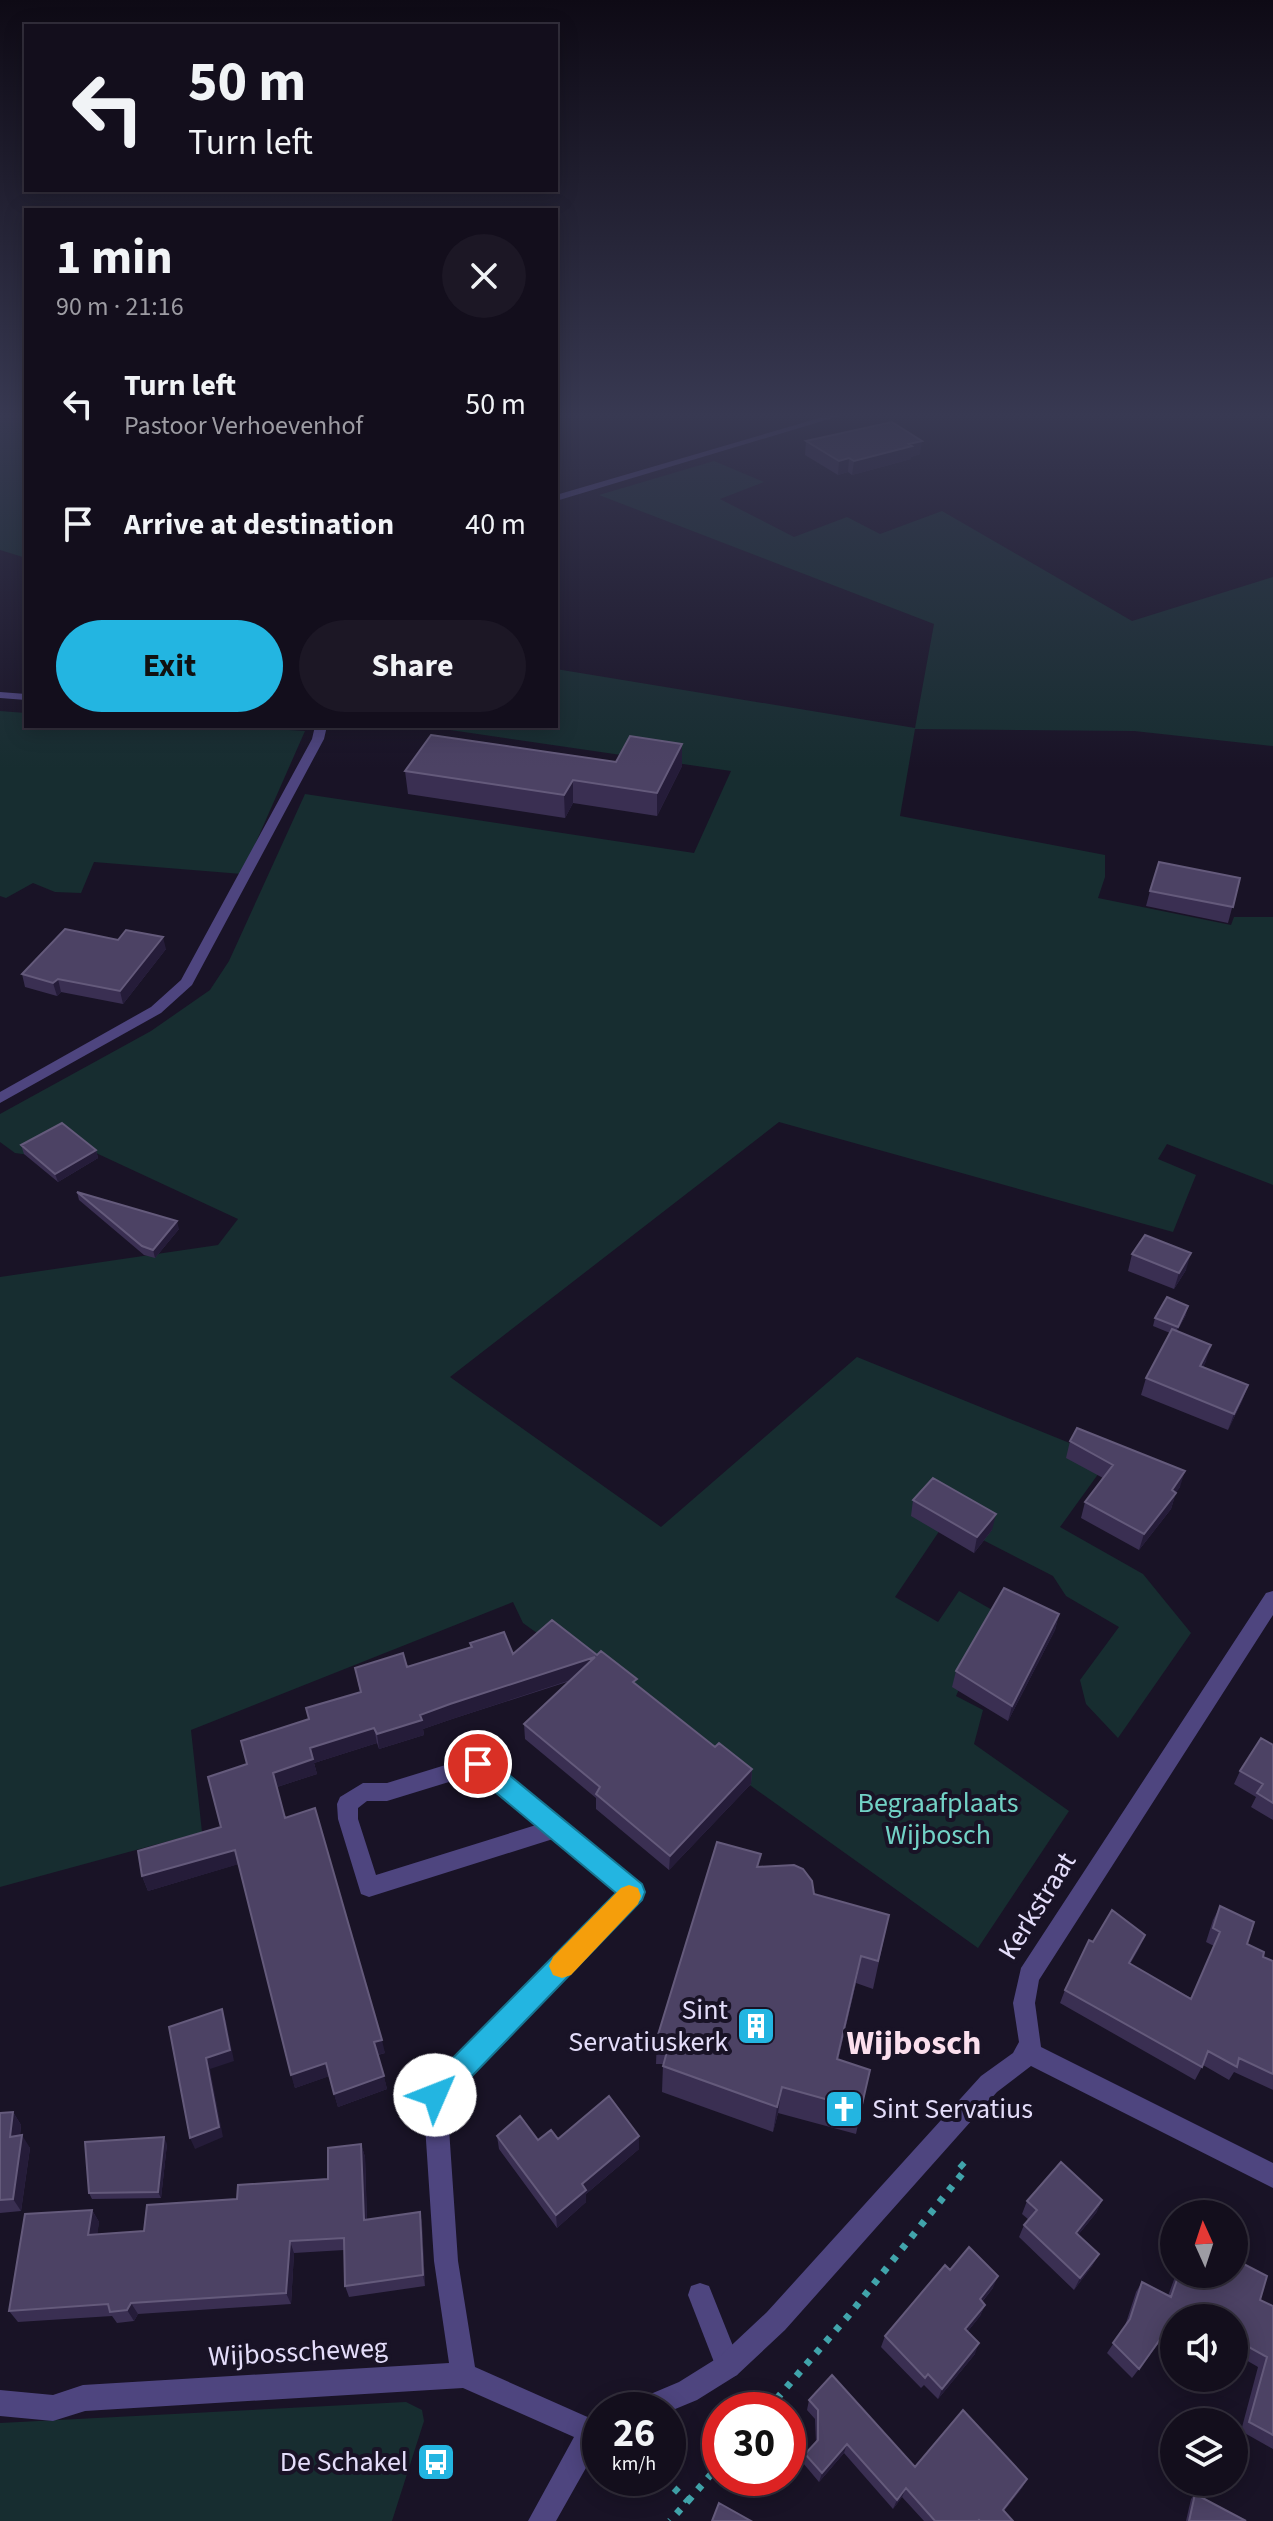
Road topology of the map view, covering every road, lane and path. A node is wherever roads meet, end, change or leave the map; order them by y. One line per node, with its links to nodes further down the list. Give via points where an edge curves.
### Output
1 (0, 695): 2 (street)
2 (24, 697)
3 (321, 728): 4 (street, via 187,982 156,1010)
4 (0, 1098)
5 (1273, 1599): 7 (street, Kerkstraat, via 1029,1976 1024,1994 1032,2034)
6 (554, 1829): 6 (street, via 478,1764 387,1792 363,1792 350,1799 346,1811 369,1887); 12 (street, via 633,1892 435,2095 446,2261)
7 (1028, 2053): 8 (street, via 989,2084); 9 (street)
8 (935, 2141): 11 (street, via 776,2321); 14 (path, via 966,2169)
9 (1273, 2176)
10 (700, 2295): 11 (street)
11 (728, 2366): 13 (street)
12 (464, 2375): 15 (street, Wijbosscheweg, via 83,2398 67,2408); 16 (street, Wijbosscheweg)
13 (686, 2392)
14 (783, 2392)
15 (0, 2403)
16 (582, 2424)
17 (582, 2453): 21 (street)
18 (702, 2485): 20 (path)
19 (683, 2496): 20 (path)
20 (688, 2501): 22 (path)
21 (541, 2521)
22 (670, 2521)

